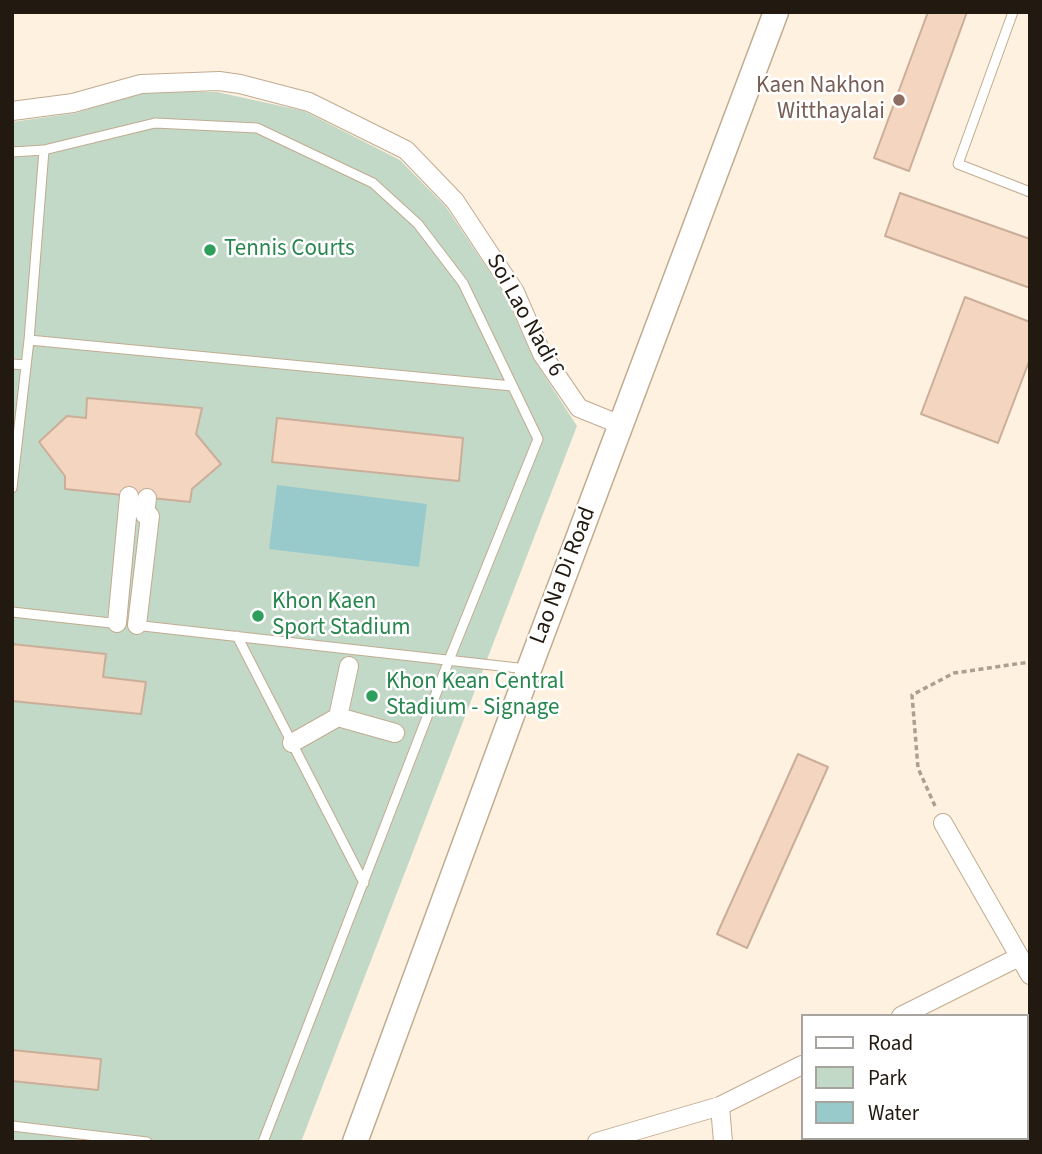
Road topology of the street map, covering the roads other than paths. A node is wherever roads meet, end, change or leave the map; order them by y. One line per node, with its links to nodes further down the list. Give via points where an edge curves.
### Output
1 (775, 12): 11 (main road, Lao Na Di Road)
2 (1013, 12): 6 (lane, via 958,164)
3 (12, 111): 11 (street, Soi Lao Nadi 6, via 73,103 141,84 219,81 309,102 406,150 463,212 515,292 542,354 579,408)
4 (44, 150): 5 (lane); 7 (lane); 10 (lane, via 155,123 257,128 373,183 418,224 463,283)
5 (12, 152)
6 (1030, 192)
7 (29, 340): 9 (lane); 10 (lane)
8 (12, 364): 9 (lane)
9 (26, 365): 12 (lane)
10 (512, 386): 17 (lane, via 538,439)
11 (621, 425): 19 (main road, Lao Na Di Road)
12 (12, 488)
13 (12, 612): 14 (lane)
14 (117, 623): 15 (lane); 15 (street, via 138,497 145,515 150,516)
15 (137, 625): 16 (lane)
16 (237, 636): 17 (lane); 22 (lane)
17 (449, 660): 19 (lane); 24 (lane)
18 (349, 666): 20 (street)
19 (529, 669): 34 (main road, Lao Na Di Road)
20 (338, 717): 21 (street); 22 (street)
21 (395, 733)
22 (292, 743): 24 (lane)
23 (943, 824): 25 (street)
24 (364, 883): 33 (lane)
25 (1019, 957): 26 (street); 27 (street)
26 (1030, 975)
27 (905, 1014)
28 (800, 1066): 29 (street)
29 (720, 1106): 35 (street); 36 (street)
30 (12, 1126): 31 (lane)
31 (61, 1137): 32 (lane)
32 (147, 1142)
33 (263, 1142)
34 (355, 1142)
35 (597, 1142)
36 (723, 1142)

